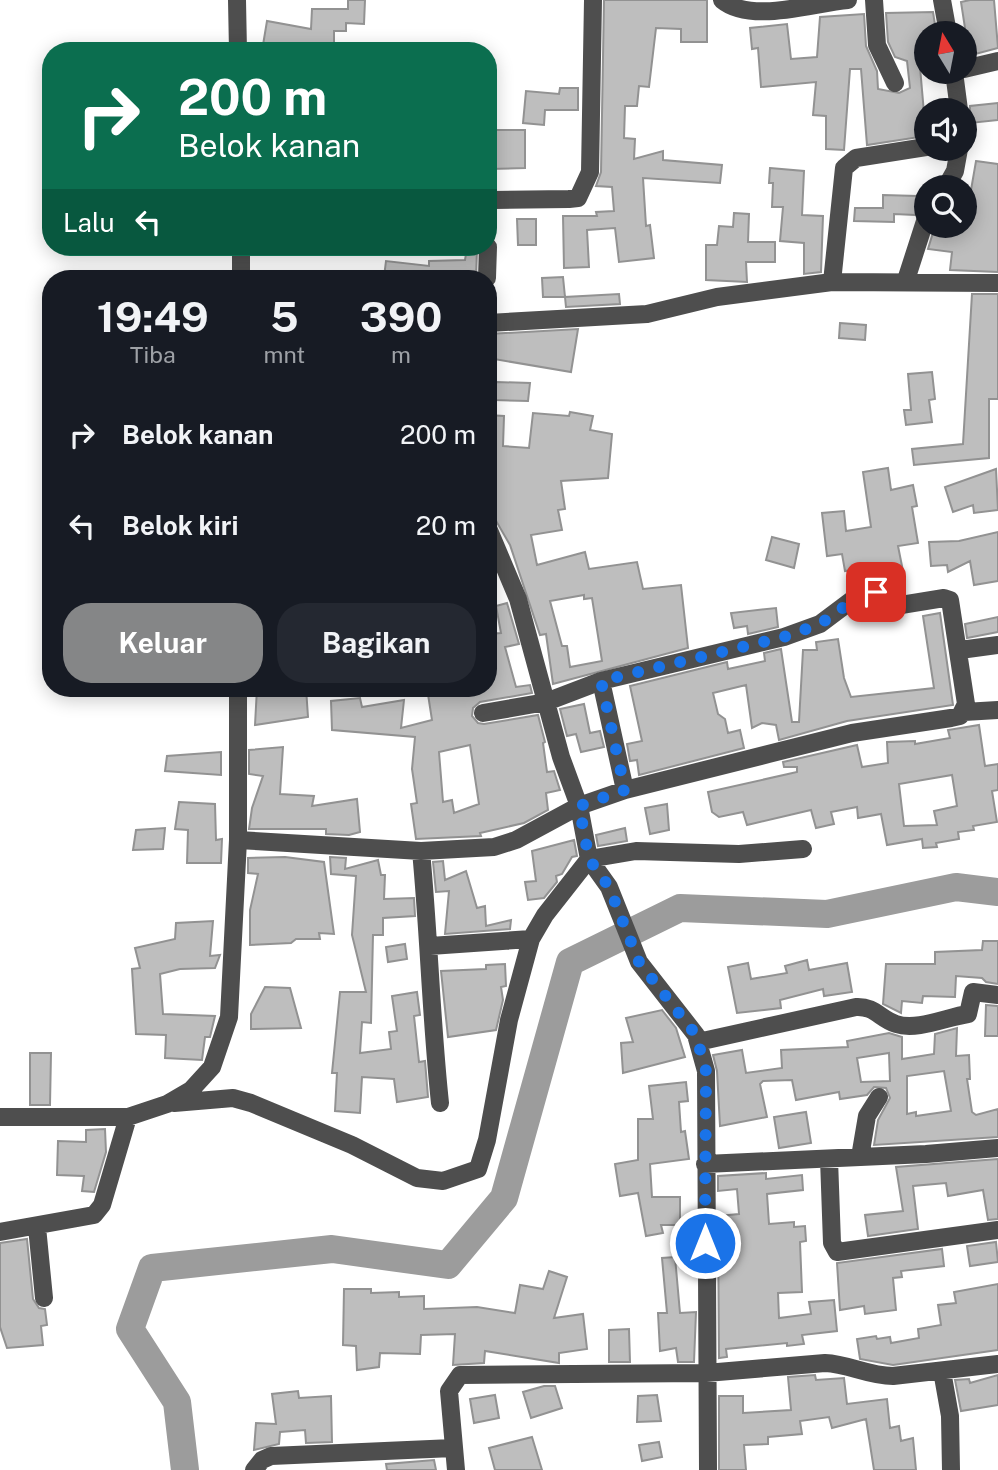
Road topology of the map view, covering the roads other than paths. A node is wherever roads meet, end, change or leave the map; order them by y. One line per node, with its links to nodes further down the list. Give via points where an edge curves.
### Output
1 (237, 0): 8 (street)
2 (593, 0): 13 (street, via 590,172 584,189 578,198)
3 (722, 0): 4 (street, via 731,8 752,12)
4 (848, 0)
5 (874, 0): 11 (street, via 877,45)
6 (942, 0): 7 (street)
7 (946, 21)
8 (238, 42)
9 (998, 61): 10 (street)
10 (977, 66)
11 (895, 83)
12 (914, 149): 16 (street, via 868,155 844,168)
13 (497, 201)
14 (920, 238): 15 (street)
15 (906, 280): 16 (street); 17 (street)
16 (832, 282): 18 (street, via 718,297 647,314)
17 (998, 283)
18 (497, 322)
19 (497, 550): 24 (street, via 518,600)
20 (998, 645): 21 (street)
21 (960, 650): 22 (street, via 950,600 901,604 872,592 852,600 820,624 784,637); 26 (street)
22 (601, 681): 24 (street); 28 (street)
23 (238, 697): 30 (street)
24 (547, 702): 27 (street); 29 (street)
25 (998, 710): 26 (street)
26 (964, 712): 28 (street, via 951,718 852,733)
27 (483, 713)
28 (625, 790): 29 (street)
29 (579, 806): 32 (street, via 494,847); 33 (street)
30 (238, 840): 32 (street); 40 (street, via 229,1017 223,1043 205,1075)
31 (803, 849): 33 (street, via 739,854 636,851)
32 (421, 851): 35 (street)
33 (589, 859): 34 (street); 37 (street, via 609,887 639,962)
34 (531, 939): 35 (street); 40 (street, via 478,1169 443,1181 417,1178 251,1103 233,1098)
35 (430, 946): 39 (street, via 431,1023)
36 (998, 995): 37 (street, via 973,992 968,1014 916,1025 894,1024 875,1009 856,1007)
37 (698, 1042): 46 (street, via 706,1071)
38 (879, 1097): 44 (street, via 867,1116)
39 (440, 1103)
40 (167, 1104): 42 (street)
41 (0, 1117): 42 (street)
42 (128, 1117): 47 (street, via 99,1210 85,1219)
43 (998, 1147): 44 (street)
44 (860, 1157): 45 (street)
45 (828, 1159): 46 (street); 48 (street, via 832,1243 837,1252)
46 (705, 1164): 53 (street)
47 (37, 1227): 49 (street); 50 (street)
48 (998, 1230)
49 (0, 1232)
50 (44, 1298)
51 (998, 1364): 52 (street)
52 (942, 1371): 53 (street, via 877,1376 825,1363); 58 (street, via 950,1416)
53 (706, 1373): 54 (street, via 460,1375 449,1391); 57 (street)
54 (453, 1448): 55 (street, via 271,1456); 56 (street)
55 (254, 1470)
56 (456, 1470)
57 (708, 1470)
58 (951, 1470)

